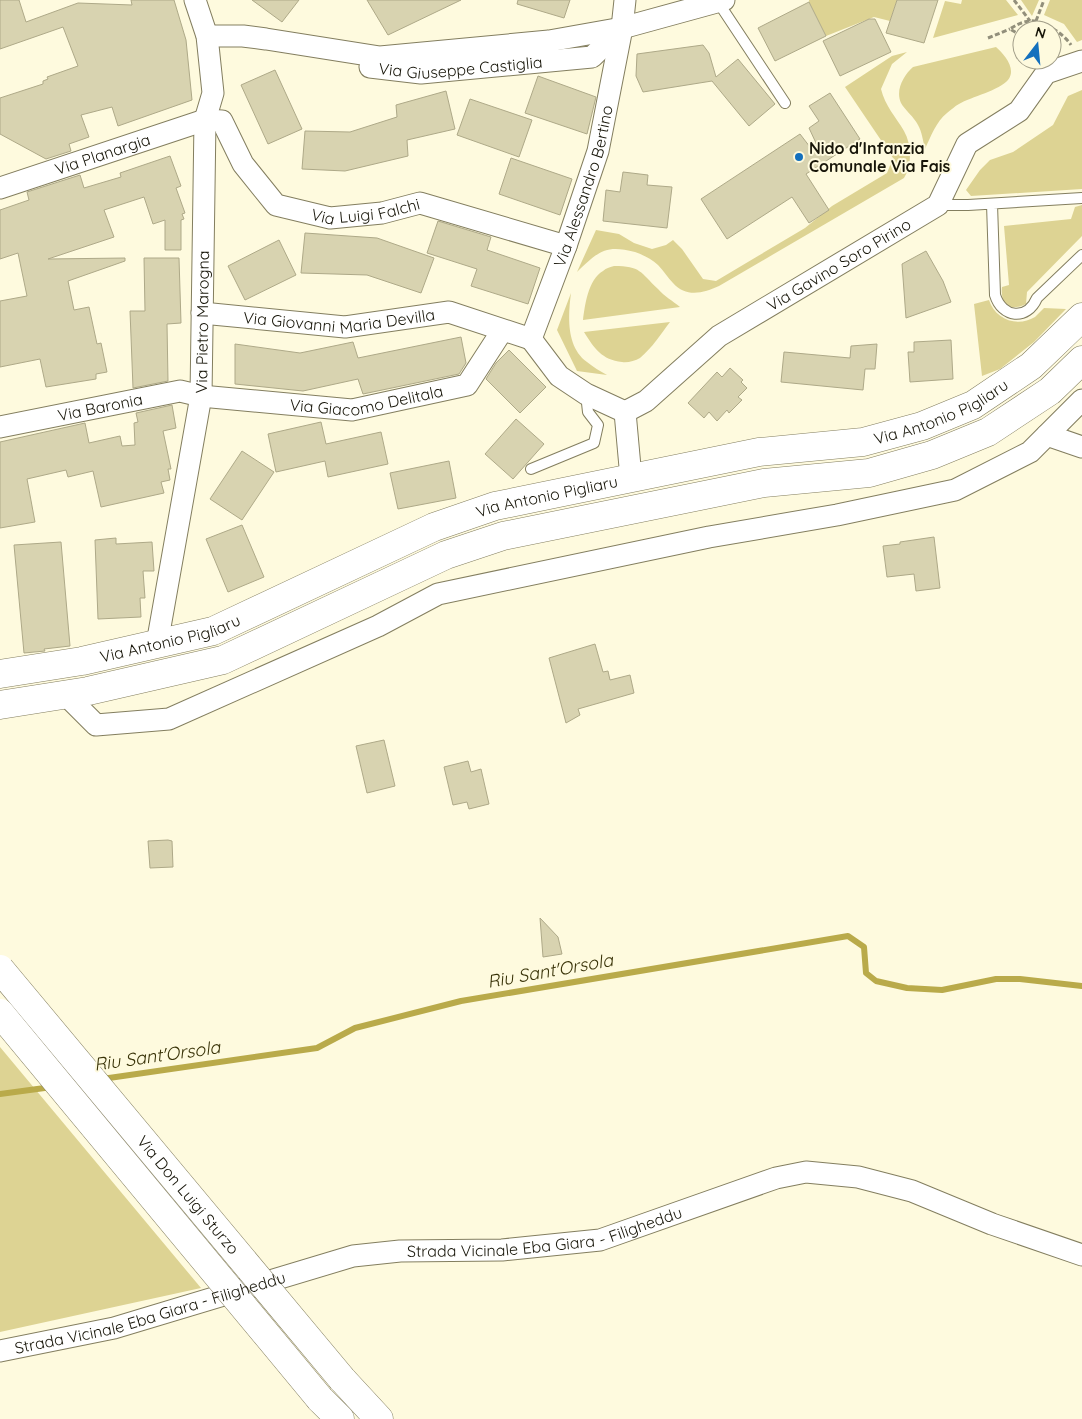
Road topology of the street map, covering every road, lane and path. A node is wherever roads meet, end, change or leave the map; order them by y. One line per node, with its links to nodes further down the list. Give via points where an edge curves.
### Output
1 (195, 0): 11 (street, Via Pietro Marogna)
2 (625, 0): 8 (street, Via Alessandro Bertino)
3 (1014, 0): 6 (path)
4 (1044, 0): 7 (path)
5 (721, 1): 8 (street, Via Giuseppe Castiglia); 14 (lane)
6 (1029, 20)
7 (1036, 20)
8 (622, 28): 11 (street, Via Giuseppe Castiglia, via 549,41 380,57 243,36); 20 (street, Via Alessandro Bertino, via 598,151)
9 (1010, 29): 12 (path)
10 (1062, 34): 13 (path, via 1073,48)
11 (206, 36): 15 (street, Via Pietro Marogna, via 213,93)
12 (988, 38)
13 (1074, 55): 18 (street, via 1046,73 1019,111 967,144)
14 (785, 103)
15 (205, 120): 16 (street, Via Planargia); 20 (street, Via Luigi Falchi, via 222,121 243,164 276,205 330,218 382,213 420,203); 22 (street, Via Pietro Marogna)
16 (0, 188)
17 (1082, 198): 19 (lane)
18 (938, 204): 19 (lane); 30 (street, Via Gavino Soro Pirino, via 719,336 646,401)
19 (992, 204): 21 (lane, via 995,295 998,305 1006,311 1017,314 1034,307 1037,298)
20 (566, 246): 25 (street, Via Alessandro Bertino)
21 (1082, 255)
22 (202, 313): 24 (street, Via Giovanni Maria Devilla, via 345,327 449,312); 28 (street, Via Pietro Marogna)
23 (1082, 317): 35 (main road, Via Antonio Pigliaru, via 1031,366 973,405 922,426 863,442 759,452)
24 (502, 331): 25 (street, Via Giovanni Maria Devilla); 28 (street, Via Giacomo Delitala, via 467,385 371,406 352,410)
25 (531, 339): 27 (street, via 560,376)
26 (1082, 360): 38 (main road, Via Antonio Pigliaru, via 1050,390 988,432 932,455 869,473 764,482 503,536 446,555 223,660)
27 (586, 394): 30 (street); 34 (lane, via 588,412 598,425 594,443)
28 (201, 396): 31 (street, Via Baronia, via 180,391); 36 (street, Via Pietro Marogna)
29 (1082, 400): 32 (street)
30 (624, 412): 35 (street)
31 (0, 427)
32 (1047, 435): 33 (street); 38 (street, via 1030,452 954,490 438,594 378,626 169,719 96,725)
33 (1082, 447)
34 (531, 469)
35 (631, 478): 36 (main road, Via Antonio Pigliaru, via 495,506 434,526 213,631)
36 (157, 644): 37 (main road, Via Antonio Pigliaru, via 82,661)
37 (0, 674)
38 (66, 695): 39 (main road, Via Antonio Pigliaru)
39 (0, 705)
40 (0, 969): 45 (main road, Via Don Luigi Sturzo, bridge, via 342,1379)
41 (0, 1013): 44 (main road, Via Don Luigi Sturzo, bridge)
42 (1082, 1255): 43 (street, Strada Vicinale Eba Giara - Filigheddu, via 992,1224 912,1191 858,1177 806,1172 776,1178 600,1240 502,1250 400,1251 353,1256 114,1328)
43 (0, 1352)
44 (340, 1419)
45 (379, 1419)

